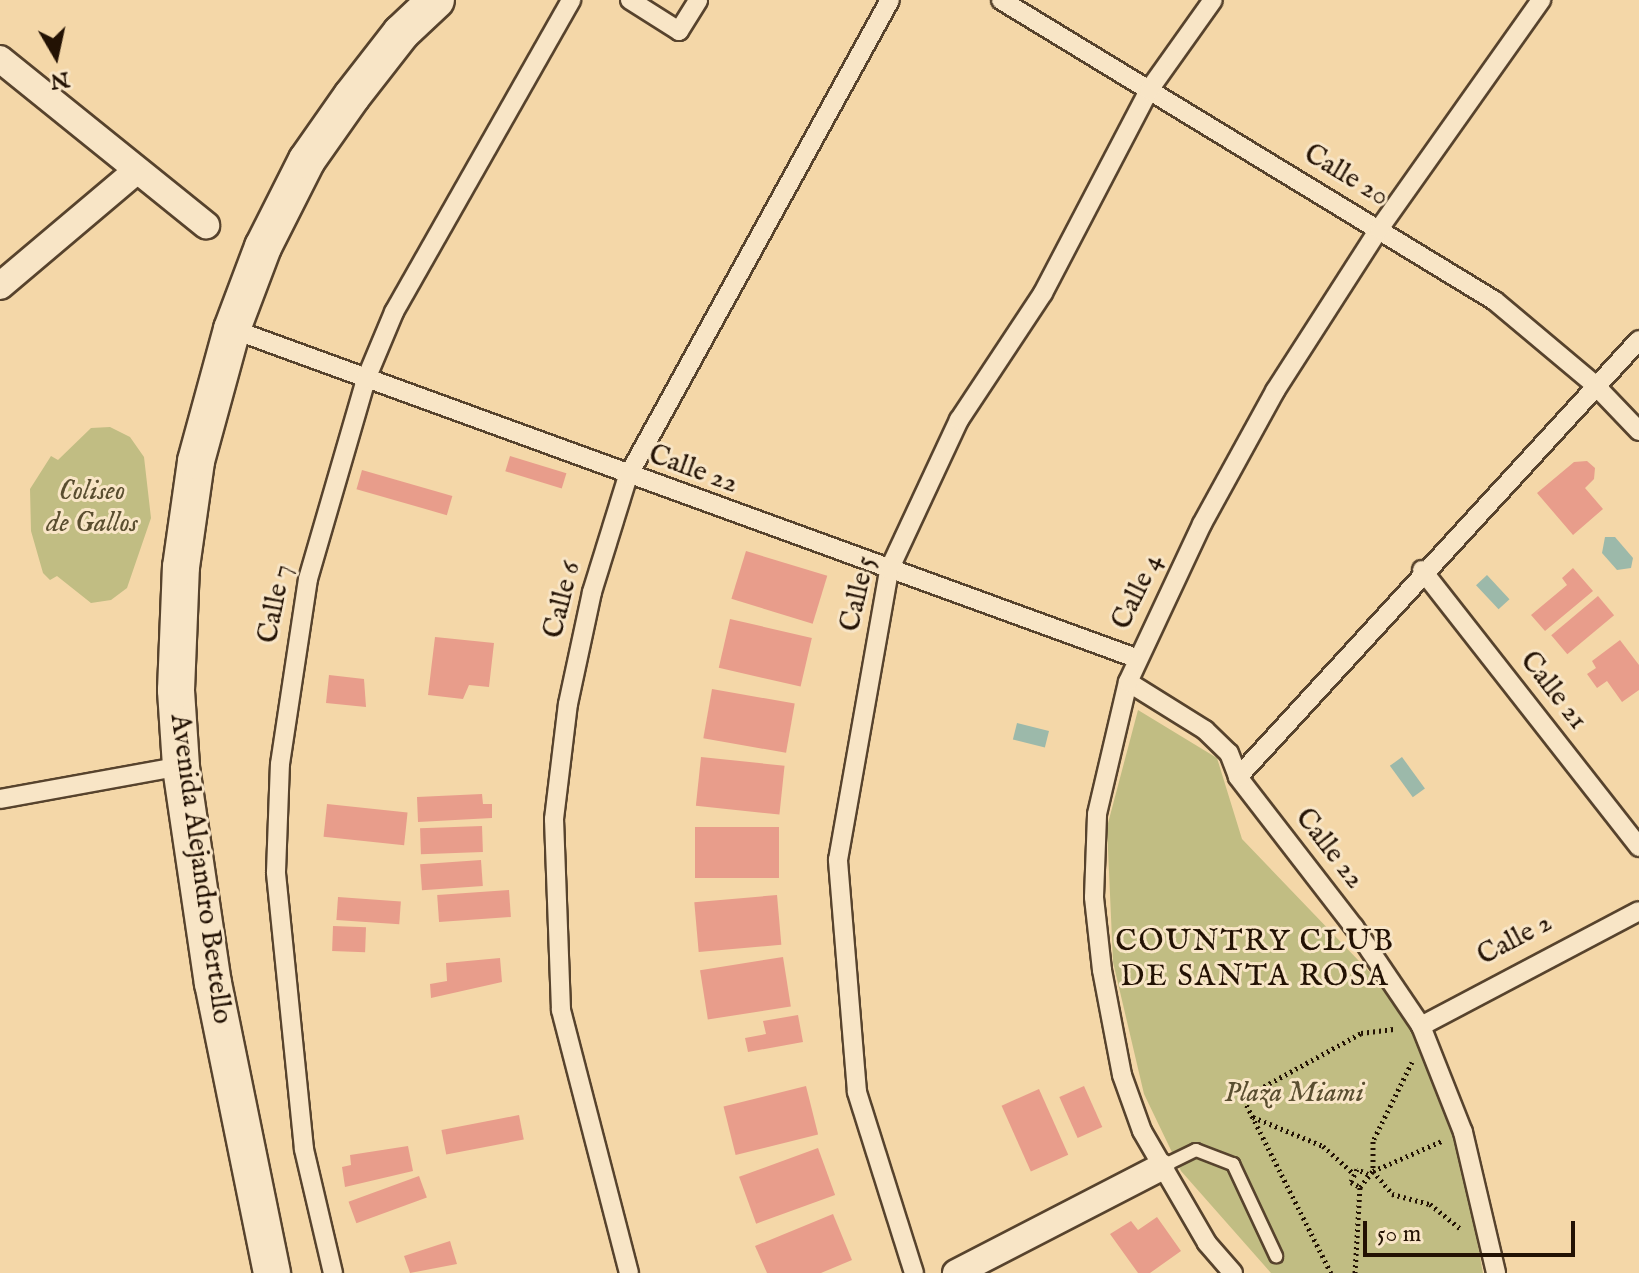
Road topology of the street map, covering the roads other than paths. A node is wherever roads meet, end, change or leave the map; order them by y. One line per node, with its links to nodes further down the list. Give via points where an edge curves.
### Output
1 (436, 0): 15 (main road, Avenida Alejandro Bertello, via 401,33 307,160 263,247)
2 (571, 0): 17 (street, Calle 7, via 430,241)
3 (630, 0): 4 (street, via 679,31)
4 (698, 0)
5 (890, 0): 20 (street, Calle 6)
6 (1001, 0): 10 (street, Calle 20)
7 (1213, 0): 10 (street, Calle 5)
8 (1541, 0): 13 (street, Calle 4)
9 (0, 59): 11 (street)
10 (1149, 90): 13 (street, Calle 20); 21 (street, Calle 5, via 1043,293 959,420)
11 (136, 171): 12 (street); 14 (street)
12 (206, 225)
13 (1379, 229): 18 (street, Calle 20, via 1495,301); 23 (street, Calle 4, via 1275,391)
14 (0, 286)
15 (232, 329): 17 (street, Calle 22); 25 (main road, Avenida Alejandro Bertello, via 196,461 181,567 176,690)
16 (1639, 340): 18 (street)
17 (366, 379): 20 (street, Calle 22); 35 (street, Calle 7, via 308,579 279,780 276,872 288,1024 304,1149)
18 (1594, 384): 19 (street, Calle 20); 22 (street)
19 (1639, 431)
20 (628, 476): 21 (street, Calle 22); 36 (street, Calle 6, via 592,592 568,704 554,819 561,1010)
21 (889, 570): 23 (street, Calle 22); 37 (street, Calle 5, via 838,860 857,1092)
22 (1422, 570): 26 (street); 28 (street, Calle 21)
23 (1136, 658): 24 (street, Calle 4)
24 (1128, 682): 26 (street, Calle 22, via 1205,730 1235,762); 31 (street, Calle 4, via 1097,814 1094,897 1122,1075)
25 (181, 766): 27 (street); 34 (main road, Avenida Alejandro Bertello, via 213,984)
26 (1238, 777): 30 (street, Calle 22, via 1354,927)
27 (0, 799)
28 (1639, 847)
29 (1639, 911): 30 (street, Calle 2)
30 (1421, 1026): 33 (street, Calle 22, via 1463,1132)
31 (1161, 1167): 32 (lane, via 1196,1150 1233,1164); 38 (street); 39 (street, Calle 4, via 1207,1243)
32 (1276, 1256)
33 (1495, 1270)
34 (272, 1273)
35 (333, 1273)
36 (629, 1273)
37 (914, 1273)
38 (956, 1273)
39 (1233, 1273)

